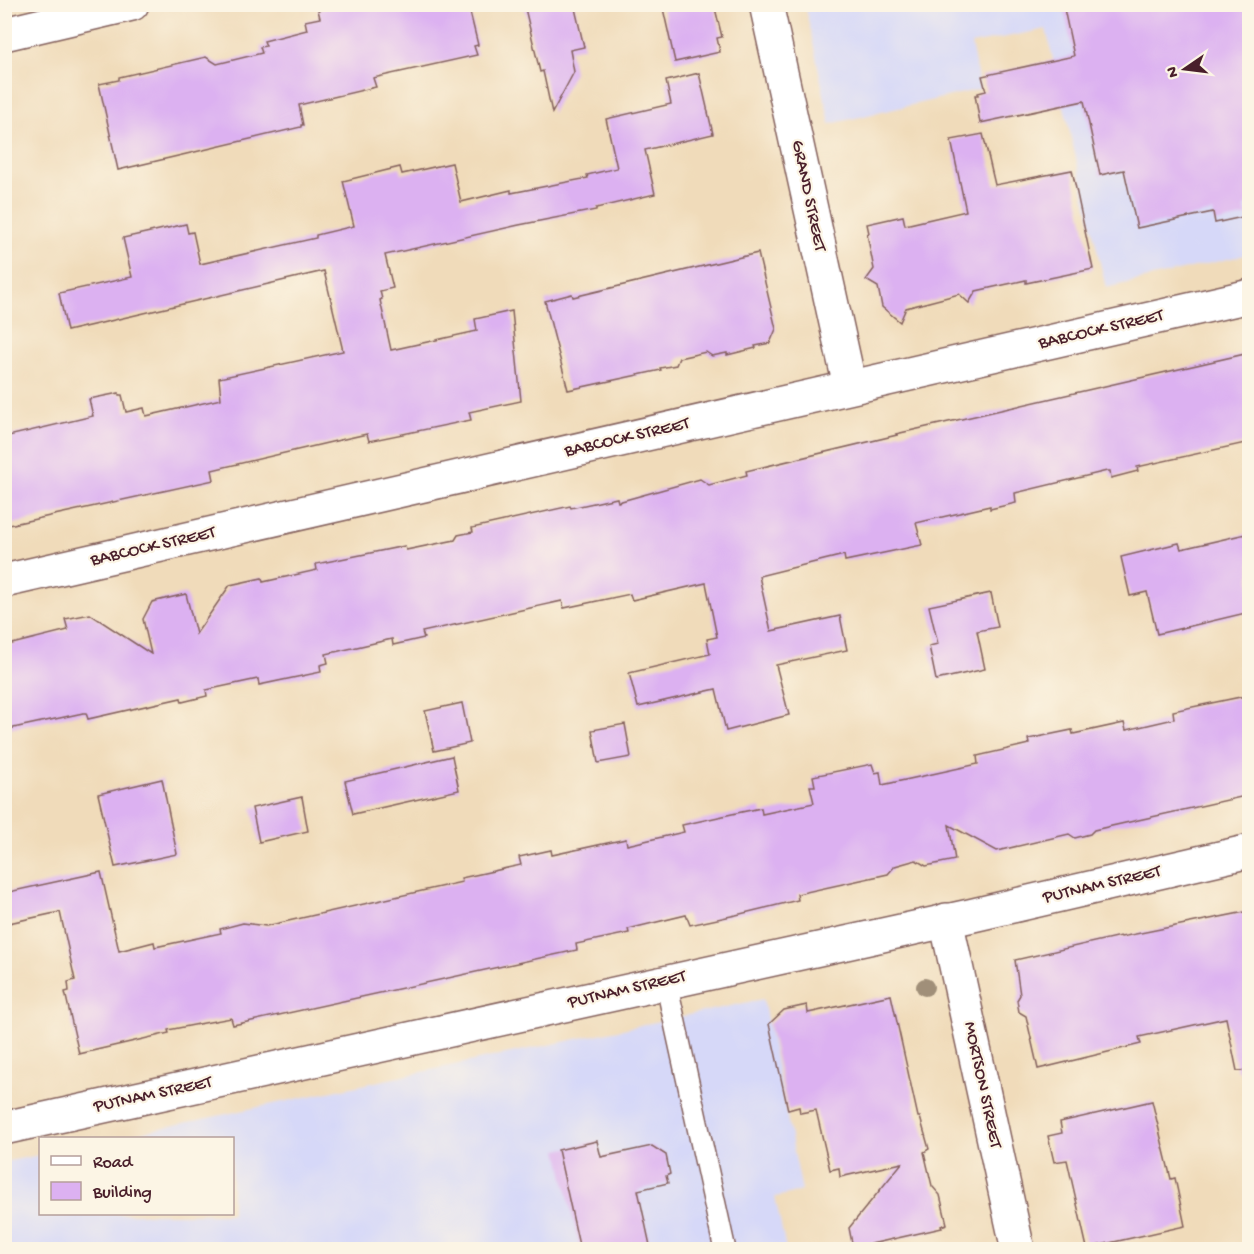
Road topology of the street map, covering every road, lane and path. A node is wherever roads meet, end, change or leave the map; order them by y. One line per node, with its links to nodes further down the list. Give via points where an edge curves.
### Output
1 (132, 4): 3 (street)
2 (766, 4): 5 (street, GRAND STREET)
3 (4, 34)
4 (1250, 296): 5 (street, BABCOCK STREET)
5 (850, 387): 6 (street, BABCOCK STREET)
6 (4, 581)
7 (1250, 851): 8 (street, PUTNAM STREET)
8 (946, 920): 9 (street, PUTNAM STREET); 12 (street, MORTSON STREET)
9 (666, 982): 10 (street, PUTNAM STREET); 11 (lane)
10 (4, 1128)
11 (725, 1250)
12 (1018, 1250)

